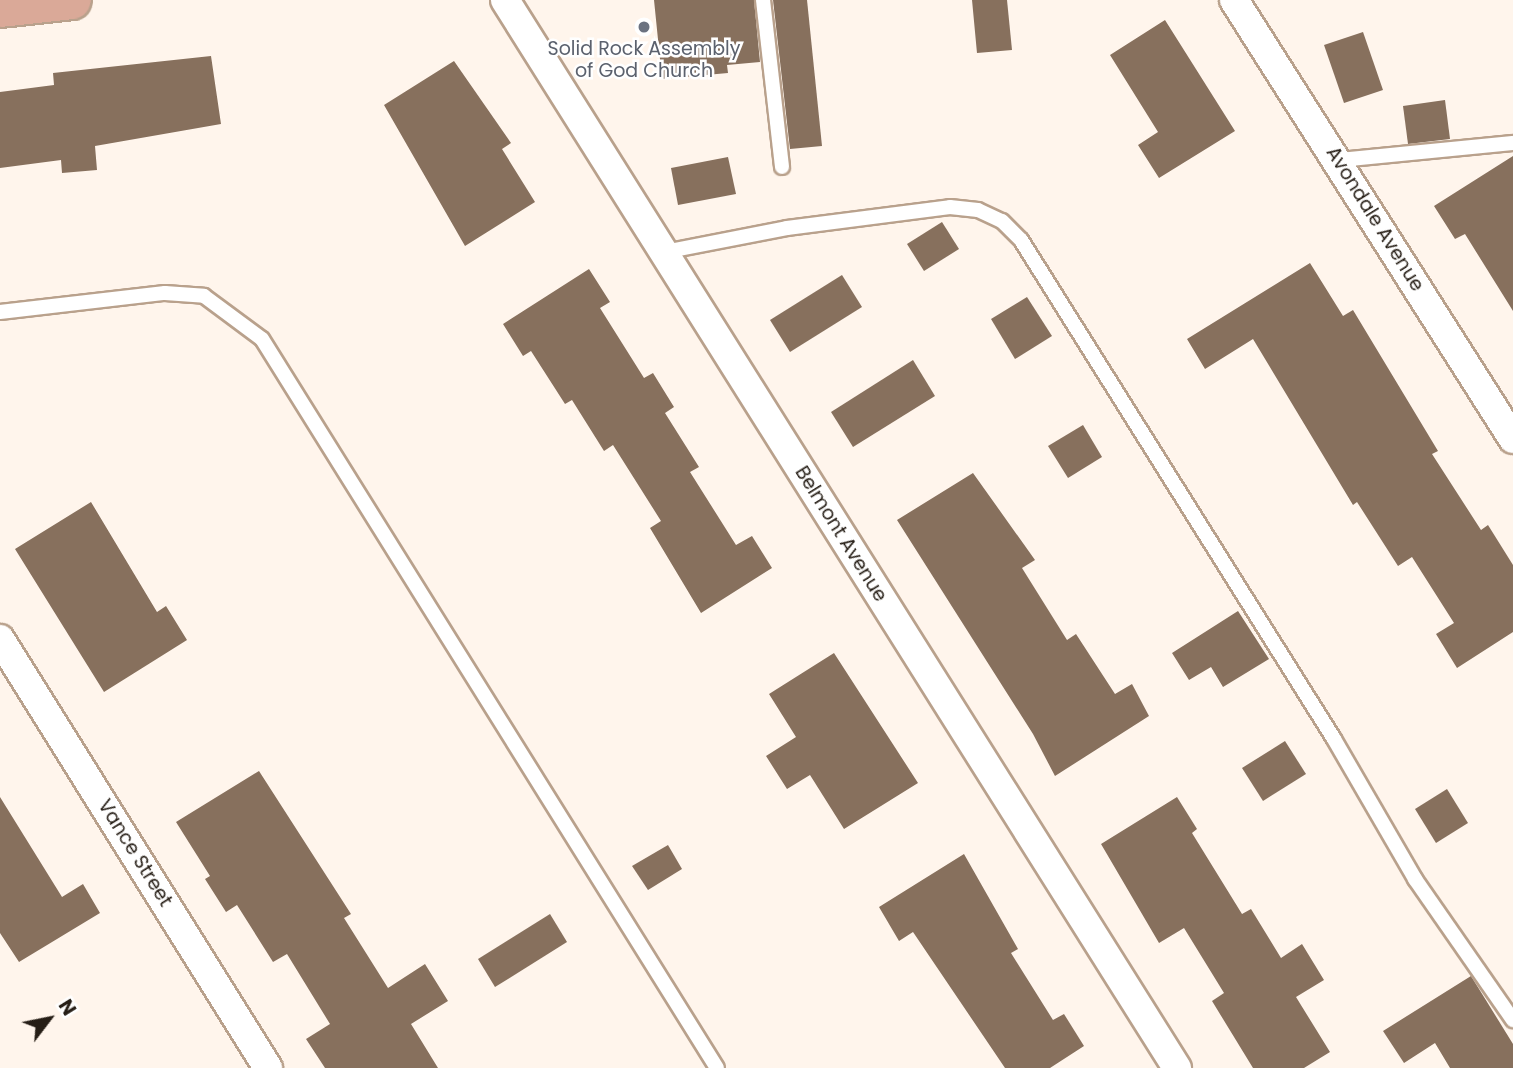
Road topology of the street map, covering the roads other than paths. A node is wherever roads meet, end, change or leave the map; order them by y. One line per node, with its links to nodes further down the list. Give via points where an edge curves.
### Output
1 (72, 0): 5 (main road)
2 (505, 0): 9 (street, Belmont Avenue)
3 (763, 0): 8 (lane)
4 (1234, 0): 7 (street, Avondale Avenue)
5 (0, 8)
6 (1513, 143): 7 (lane)
7 (1339, 160): 11 (street, Avondale Avenue)
8 (782, 167)
9 (664, 252): 13 (lane, via 787,228 950,207 978,210 1002,221 1021,240 1415,879); 16 (street, Belmont Avenue)
10 (0, 312): 15 (lane, via 165,293 204,296 262,339)
11 (1513, 439)
12 (0, 639): 14 (street, Vance Street)
13 (1513, 1020)
14 (268, 1068)
15 (717, 1068)
16 (1177, 1068)

